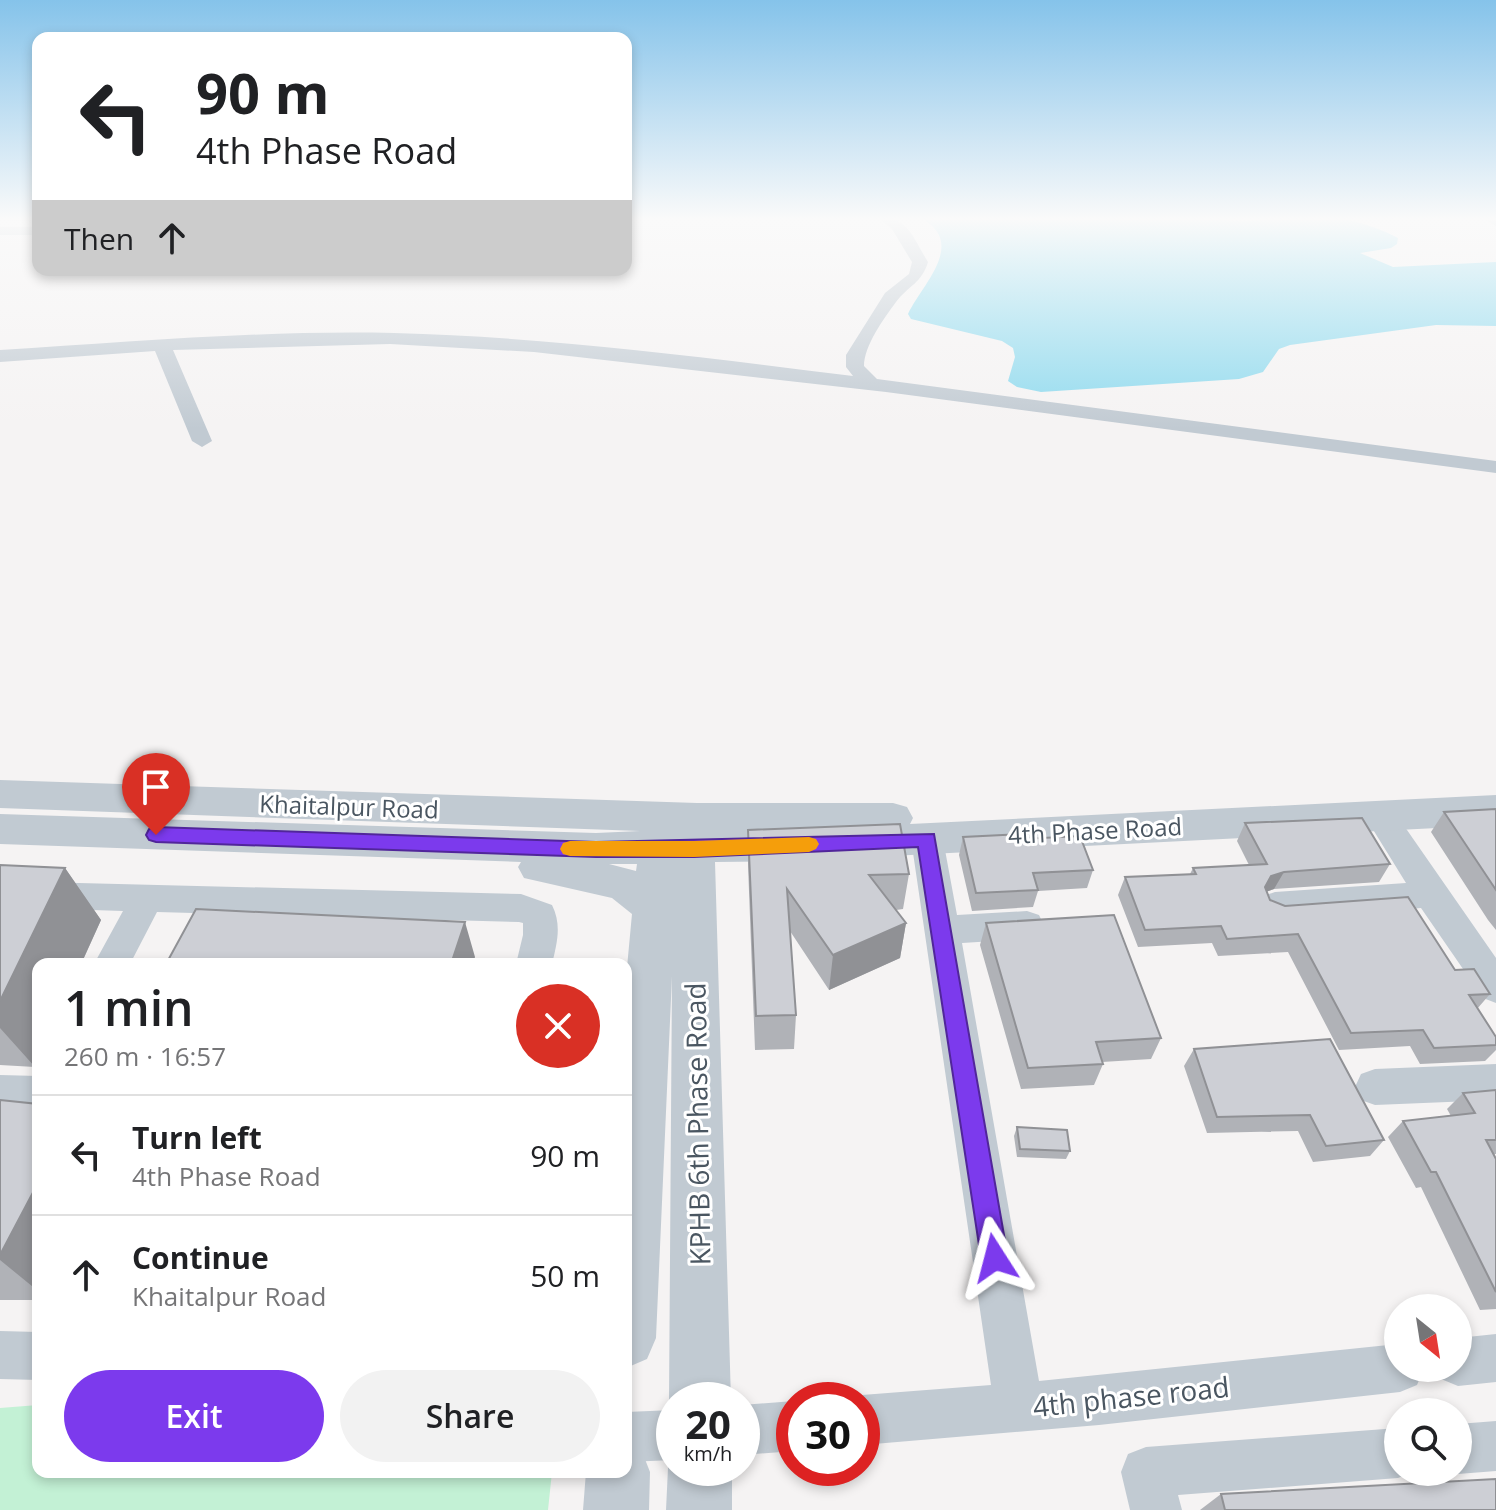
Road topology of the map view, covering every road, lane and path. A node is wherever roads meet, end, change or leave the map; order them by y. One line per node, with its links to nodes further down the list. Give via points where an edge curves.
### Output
1 (902, 287): 4 (street, via 855,355 855,367)
2 (162, 347): 3 (street); 4 (street, via 446,340); 5 (street)
3 (0, 356)
4 (871, 384): 6 (street)
5 (202, 441)
6 (1496, 467)
7 (1496, 788): 12 (street, 4th Phase Road)
8 (0, 794): 12 (street, Khaitalpur Road)
9 (1496, 810): 10 (street, 4th Phase Road)
10 (1380, 815): 13 (street, 4th Phase Road); 16 (street)
11 (0, 829): 14 (street, Khaitalpur Road)
12 (678, 833): 13 (street, 4th Phase Road); 14 (street, Khaitalpur Road); 19 (street, KPHB 6th Phase Road); 35 (street, KPHB 6th Phase Road)
13 (927, 839): 21 (street)
14 (460, 845): 19 (street, via 501,861 624,884)
15 (0, 894): 17 (street)
16 (1431, 895): 18 (street); 24 (street)
17 (146, 900): 22 (street); 23 (street, via 521,908 540,915)
18 (1275, 906)
19 (655, 907): 29 (street, KPHB 6th Phase Road)
20 (1059, 923): 21 (street)
21 (941, 930): 36 (street)
22 (115, 958)
23 (535, 958)
24 (1493, 976)
25 (1496, 1082): 26 (street)
26 (1375, 1087)
27 (0, 1093): 28 (street)
28 (32, 1094)
29 (632, 1122)
30 (0, 1355): 31 (street)
31 (32, 1356)
32 (1496, 1358): 33 (street)
33 (1472, 1361)
34 (1384, 1370): 36 (street, 4th phase road)
35 (699, 1382)
36 (1019, 1407): 37 (street, 4th phase road)
37 (880, 1419)
38 (656, 1436): 39 (street)
39 (632, 1437)
40 (1496, 1446): 41 (street)
41 (1472, 1448)
42 (1384, 1454): 47 (street, via 1146,1472)
43 (618, 1478): 45 (street)
44 (700, 1486): 46 (street)
45 (616, 1510)
46 (699, 1510)
47 (1156, 1510)

